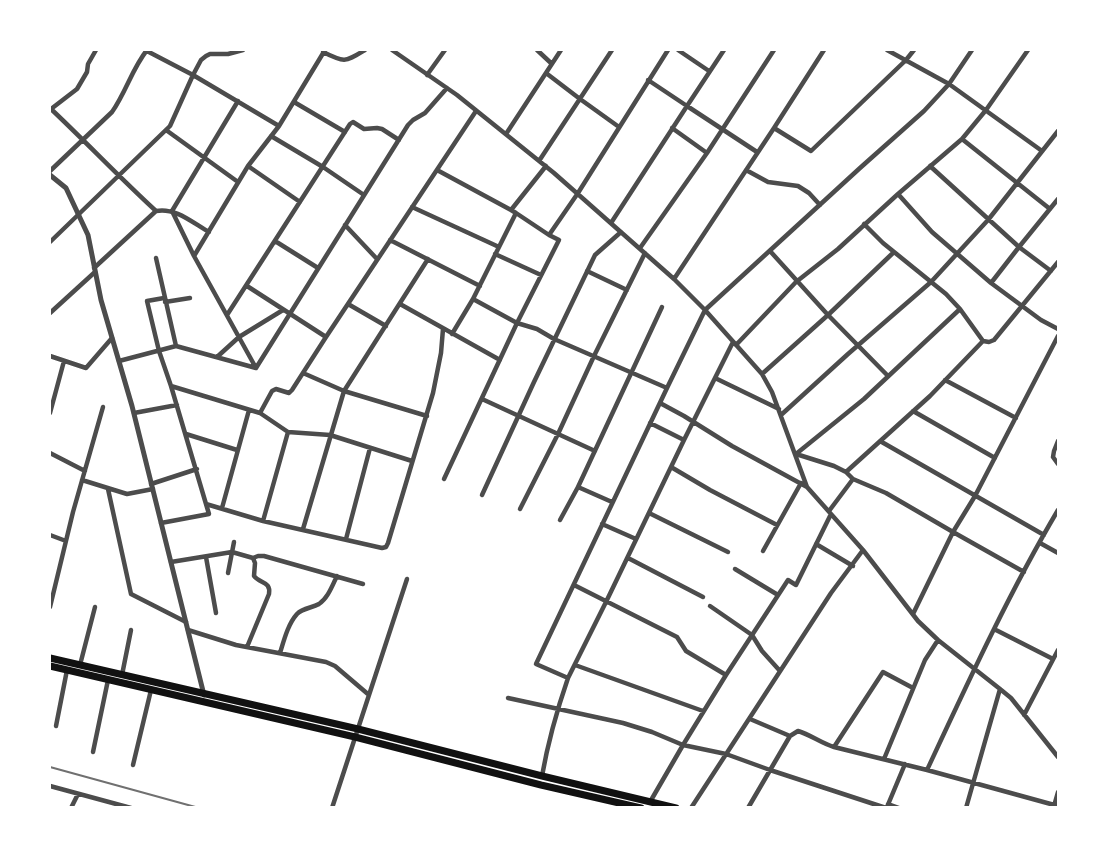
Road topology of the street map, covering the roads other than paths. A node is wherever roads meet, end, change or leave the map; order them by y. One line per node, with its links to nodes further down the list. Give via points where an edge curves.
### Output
1 (96, 50): 34 (street, via 77,89)
2 (146, 50): 25 (street); 47 (street, via 112,112)
3 (243, 50): 20 (street, via 228,54)
4 (365, 50): 19 (street, via 341,61)
5 (392, 50): 26 (street)
6 (445, 50): 26 (street)
7 (537, 50): 22 (street)
8 (561, 50): 22 (street)
9 (612, 50): 30 (street)
10 (668, 50): 27 (street)
11 (678, 50): 23 (street)
12 (724, 50): 23 (street)
13 (774, 50): 41 (street)
14 (824, 50): 40 (street)
15 (887, 50): 21 (street)
16 (914, 50): 21 (street)
17 (972, 50): 28 (street)
18 (1028, 50): 35 (street)
19 (324, 51): 32 (street)
20 (210, 52): 25 (street)
21 (906, 60): 28 (street); 40 (street, via 811,151)
22 (552, 64): 24 (street)
23 (710, 71): 33 (street)
24 (546, 72): 30 (street); 45 (street)
25 (193, 75): 31 (street); 42 (street)
26 (427, 75): 29 (street)
27 (648, 80): 33 (street); 38 (street)
28 (949, 84): 35 (street); 70 (street)
29 (447, 88): 36 (street); 49 (street, via 411,122)
30 (580, 99): 38 (street); 54 (street)
31 (238, 101): 37 (street); 53 (street)
32 (294, 102): 37 (street); 44 (street)
33 (687, 106): 39 (street); 41 (street)
34 (50, 110): 47 (street)
35 (986, 110): 48 (street); 50 (street)
36 (476, 111): 45 (street); 59 (street)
37 (279, 126): 46 (street)
38 (618, 127): 65 (street)
39 (672, 128): 52 (street); 78 (street)
40 (774, 128): 51 (street)
41 (723, 129): 51 (street); 52 (street)
42 (166, 130): 53 (street); 62 (street)
43 (1059, 130): 50 (street)
44 (345, 132): 49 (street, via 353,123 364,129 382,129); 58 (street)
45 (506, 134): 54 (street)
46 (271, 136): 55 (street); 58 (street)
47 (82, 139): 61 (street); 62 (street)
48 (962, 139): 57 (street); 64 (street)
49 (399, 140): 67 (street)
50 (1042, 151): 64 (street)
51 (757, 152): 60 (street)
52 (707, 153): 88 (street)
53 (205, 157): 63 (street); 73 (street)
54 (539, 161): 56 (street)
55 (248, 166): 63 (street); 69 (street)
56 (546, 166): 65 (street); 74 (street)
57 (930, 166): 66 (street); 77 (street)
58 (323, 167): 67 (street); 69 (street)
59 (437, 170): 71 (street); 74 (street)
60 (746, 170): 70 (street, via 768,182 798,186); 105 (street)
61 (50, 173): 76 (street, via 66,188)
62 (118, 176): 75 (street); 76 (street)
63 (238, 182): 81 (street)
64 (1017, 183): 72 (street); 77 (street)
65 (578, 193): 78 (street); 83 (street)
66 (897, 194): 79 (street); 94 (street)
67 (364, 195): 80 (street)
68 (1059, 199): 72 (street)
69 (300, 202): 85 (street)
70 (820, 205): 90 (street)
71 (412, 207): 84 (street); 87 (street)
72 (1050, 209): 89 (street)
73 (172, 211): 75 (street); 81 (street); 95 (street)
74 (513, 211): 83 (street); 87 (street)
75 (156, 212): 101 (street)
76 (78, 215): 86 (street); 101 (street)
77 (988, 220): 89 (street); 94 (street)
78 (611, 223): 82 (street)
79 (864, 224): 91 (street); 106 (street)
80 (345, 225): 98 (street); 100 (street)
81 (209, 232): 95 (street)
82 (621, 232): 88 (street); 102 (street, via 595,255)
83 (549, 235): 104 (street, via 559,240)
84 (390, 240): 97 (street); 98 (street)
85 (275, 241): 100 (street); 109 (street)
86 (50, 242)
87 (499, 247): 93 (street)
88 (640, 248): 92 (street)
89 (1019, 248): 103 (street); 108 (street)
90 (770, 251): 106 (street); 121 (street)
91 (894, 252): 107 (street); 125 (street)
92 (645, 253): 105 (street); 111 (street)
93 (495, 254): 104 (street); 110 (street)
94 (956, 254): 107 (street); 108 (street)
95 (194, 256): 124 (street)
96 (156, 258): 114 (street)
97 (428, 259): 110 (street); 116 (street)
98 (377, 260): 115 (street)
99 (1059, 262): 103 (street)
100 (318, 268): 123 (street)
101 (95, 270): 122 (street); 134 (street)
102 (587, 271): 111 (street); 135 (street)
103 (1051, 271): 117 (street)
104 (541, 275): 126 (street)
105 (674, 279): 121 (street)
106 (798, 281): 125 (street); 137 (street)
107 (931, 282): 119 (street); 138 (street)
108 (991, 283): 117 (street)
109 (247, 285): 120 (street); 124 (street)
110 (480, 286): 113 (street)
111 (627, 290): 142 (street)
112 (190, 297): 114 (street)
113 (473, 299): 126 (street); 130 (street)
114 (164, 300): 139 (street); 140 (street, via 147,302)
115 (348, 304): 127 (street); 133 (street)
116 (400, 304): 127 (street); 128 (street)
117 (1023, 306): 129 (street); 136 (street, via 994,340)
118 (662, 307): 149 (street)
119 (960, 309): 136 (street); 151 (street)
120 (283, 310): 123 (street); 132 (street)
121 (705, 310): 137 (street); 155 (street)
122 (50, 313)
123 (290, 314): 133 (street); 147 (street)
124 (227, 315): 132 (street)
125 (828, 315): 138 (street); 150 (street)
126 (517, 323): 135 (street); 144 (street)
127 (387, 326): 156 (street)
128 (443, 329): 130 (street); 168 (street)
129 (1059, 329)
130 (452, 334): 144 (street)
131 (1059, 336): 170 (street)
132 (239, 337): 143 (street); 147 (street)
133 (326, 337): 148 (street)
134 (112, 338): 145 (street, via 86,368); 146 (street)
135 (554, 339): 142 (street); 169 (street)
136 (983, 341): 153 (street)
137 (734, 344): 150 (street); 152 (street)
138 (858, 345): 151 (street); 167 (street)
139 (176, 346): 140 (street); 143 (street)
140 (159, 351): 146 (street); 154 (street)
141 (50, 356): 145 (street)
142 (594, 356): 149 (street); 175 (street)
143 (217, 357): 147 (street)
144 (500, 360): 157 (street)
145 (64, 361): 164 (street)
146 (119, 361): 165 (street)
147 (256, 368)
148 (303, 373): 156 (street); 166 (street, via 290,393 272,391)
149 (632, 373): 155 (street); 182 (street)
150 (762, 374): 161 (street)
151 (888, 376): 184 (street)
152 (715, 378): 161 (street); 172 (street)
153 (945, 380): 163 (street); 170 (street)
154 (171, 386): 159 (street); 162 (street)
155 (667, 388): 158 (street)
156 (344, 391): 168 (street); 176 (street)
157 (482, 399): 169 (street); 192 (street)
158 (660, 403): 171 (street); 172 (street)
159 (177, 405): 165 (street); 174 (street)
160 (103, 407): 190 (street)
161 (779, 409): 167 (street)
162 (249, 410): 166 (street); 181 (street)
163 (913, 411): 178 (street); 185 (street)
164 (50, 413)
165 (134, 413): 196 (street)
166 (260, 413): 173 (street)
167 (781, 415): 184 (street)
168 (427, 416): 186 (street)
169 (518, 416): 175 (street); 200 (street)
170 (1016, 418): 185 (street)
171 (650, 423): 177 (street); 202 (street)
172 (693, 423): 177 (street); 195 (street)
173 (288, 432): 176 (street); 210 (street)
174 (186, 434): 181 (street); 189 (street)
175 (558, 434): 182 (street); 205 (street)
176 (330, 435): 180 (street); 214 (street)
177 (684, 440): 188 (street)
178 (880, 441): 191 (street); 201 (street)
179 (1059, 441): 187 (street, via 1053,457)
180 (370, 448): 186 (street); 218 (street)
181 (237, 450): 204 (street)
182 (595, 451): 197 (street)
183 (50, 453): 190 (street)
184 (796, 454): 191 (street); 198 (street)
185 (995, 458): 201 (street)
186 (412, 461): 218 (street, via 386,547)
187 (1059, 464)
188 (671, 467): 207 (street); 213 (street)
189 (197, 470): 196 (street); 203 (street)
190 (85, 471): 194 (street)
191 (846, 472): 193 (street)
192 (444, 479)
193 (853, 479): 208 (street); 215 (street, via 886,493)
194 (82, 480): 199 (street); 220 (street)
195 (801, 483): 198 (street); 213 (street)
196 (152, 487): 199 (street, via 127,494); 211 (street)
197 (578, 487): 202 (street); 209 (street)
198 (807, 487): 208 (street)
199 (108, 489): 249 (street, via 131,594)
200 (482, 495)
201 (975, 496): 215 (street); 217 (street)
202 (612, 502): 212 (street)
203 (206, 504): 204 (street); 211 (street, via 209,514)
204 (222, 508): 210 (street)
205 (520, 509)
206 (1059, 510): 217 (street)
207 (649, 513): 219 (street); 227 (street)
208 (830, 513): 223 (street); 224 (street)
209 (560, 520)
210 (263, 521): 214 (street)
211 (161, 523): 232 (street)
212 (602, 524): 219 (street); 240 (street)
213 (777, 525): 225 (street)
214 (303, 529): 218 (street)
215 (953, 532): 235 (street); 248 (street)
216 (50, 535): 220 (street)
217 (1044, 535): 222 (street)
218 (346, 539)
219 (636, 539): 231 (street)
220 (66, 541): 244 (street)
221 (234, 542): 226 (street)
222 (1040, 543): 228 (street); 235 (street)
223 (816, 544): 233 (street); 241 (street, via 796,585 788,580)
224 (863, 550): 233 (street); 248 (street)
225 (763, 551)
226 (232, 552): 229 (street); 230 (street); 236 (street)
227 (728, 552)
228 (1059, 553)
229 (206, 557): 232 (street); 247 (street)
230 (253, 558): 237 (street, via 264,556); 255 (street, via 255,578 270,589)
231 (628, 558): 242 (street); 243 (street)
232 (171, 562): 249 (street)
233 (853, 566): 265 (street)
234 (735, 569): 241 (street)
235 (1024, 572): 250 (street)
236 (228, 573)
237 (337, 576): 239 (street); 257 (street, via 323,600 296,616)
238 (407, 579): 274 (street)
239 (363, 584)
240 (574, 585): 243 (street); 268 (street, via 536,664)
241 (778, 596): 253 (street)
242 (703, 597)
243 (606, 602): 261 (street); 267 (street, via 677,637 686,651)
244 (50, 603)
245 (710, 606): 253 (street)
246 (95, 607): 260 (street)
247 (216, 613)
248 (913, 614): 254 (street)
249 (186, 622): 252 (street)
250 (994, 628): 259 (street); 263 (street)
251 (131, 630): 266 (street)
252 (188, 630): 255 (street); 273 (street)
253 (752, 635): 265 (street); 267 (street)
254 (938, 640): 263 (street); 270 (street)
255 (247, 647): 257 (street)
256 (1059, 650): 259 (street)
257 (280, 653): 274 (street, via 331,664)
258 (50, 658): 260 (main road)
259 (1053, 659): 279 (street)
260 (80, 665): 266 (main road)
261 (575, 665): 268 (street); 278 (street)
262 (50, 666): 264 (main road)
263 (975, 668): 271 (street); 293 (street)
264 (67, 670): 269 (main road); 281 (street)
265 (780, 671): 280 (street)
266 (122, 675): 273 (main road)
267 (726, 675): 278 (street)
268 (568, 678): 277 (street)
269 (108, 680): 272 (main road); 286 (street)
270 (913, 688): 285 (street, via 883,672); 289 (street)
271 (1000, 689): 279 (street); 295 (street)
272 (151, 690): 276 (main road); 291 (street)
273 (204, 694): 276 (street); 282 (main road)
274 (369, 695): 282 (street)
275 (508, 698): 277 (street)
276 (205, 703): 282 (main road)
277 (557, 709): 284 (street, via 623,723); 294 (street)
278 (703, 711): 284 (street)
279 (1024, 715): 288 (street)
280 (750, 719): 283 (street); 287 (street)
281 (56, 726)
282 (356, 733): 294 (main road); 304 (street); 305 (main road, via 541,785)
283 (790, 736): 285 (street, via 798,731); 292 (street)
284 (683, 745): 287 (street); 299 (street)
285 (834, 747): 289 (street)
286 (93, 752)
287 (726, 754): 292 (street); 307 (street)
288 (1059, 757)
289 (884, 759): 290 (street)
290 (905, 764): 293 (street); 300 (street)
291 (133, 765)
292 (770, 770): 300 (street); 308 (street)
293 (927, 770): 295 (street)
294 (542, 776): 299 (main road)
295 (973, 783): 301 (street); 310 (street)
296 (50, 786): 298 (street)
297 (1059, 792): 301 (street)
298 (78, 794): 302 (street); 303 (street)
299 (650, 801): 306 (main road)
300 (887, 806): 309 (street)
301 (1055, 806)
302 (71, 807)
303 (130, 807)
304 (332, 807)
305 (640, 807)
306 (676, 807)
307 (691, 807)
308 (748, 807)
309 (899, 807)
310 (966, 807)

